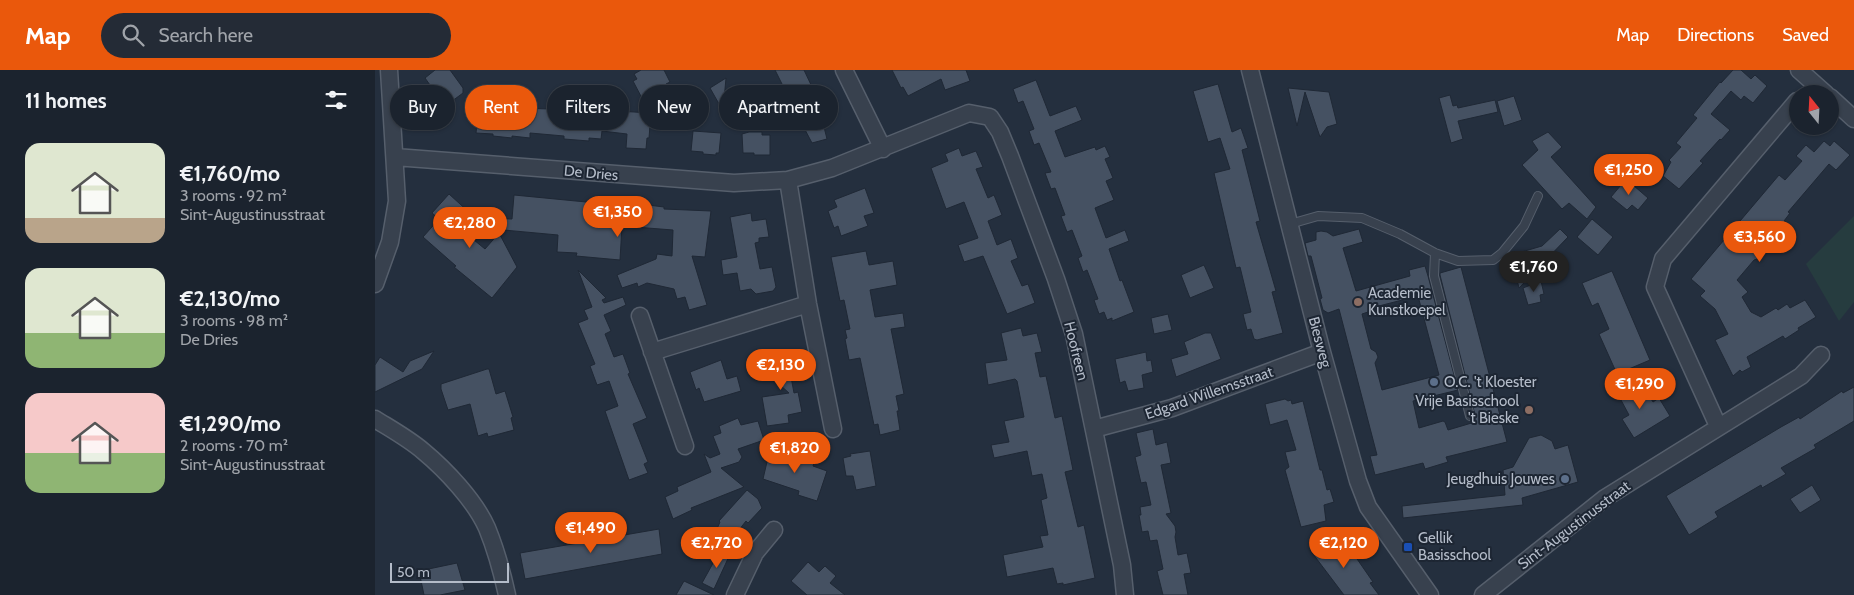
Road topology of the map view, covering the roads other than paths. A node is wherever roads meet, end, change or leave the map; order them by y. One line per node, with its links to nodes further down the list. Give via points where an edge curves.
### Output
1 (844, 70): 10 (street)
2 (1250, 70): 14 (street, Biesweg)
3 (1799, 70): 5 (street)
4 (388, 71): 11 (street)
5 (1806, 85)
6 (1839, 105): 9 (street)
7 (1789, 110): 24 (street, via 1663,259 1655,286)
8 (991, 118): 10 (street, De Dries, via 969,113); 26 (street, Hoofreen, via 1000,132 1056,279 1073,334)
9 (1854, 119)
10 (883, 149): 12 (street, De Dries)
11 (395, 157): 12 (street, De Dries, via 734,183); 16 (street, via 397,201 390,242)
12 (788, 180): 17 (street)
13 (1538, 196): 15 (lane, via 1523,226 1493,260 1458,261)
14 (1290, 224): 15 (lane, via 1318,216 1362,218); 20 (street, Biesweg)
15 (1435, 253): 22 (lane, via 1434,276)
16 (375, 284)
17 (808, 304): 19 (street); 25 (street)
18 (640, 316): 19 (street)
19 (652, 352): 27 (street)
20 (1322, 352): 26 (street, Edgard Willemsstraat, via 1172,408); 32 (street, Biesweg, via 1368,507)
21 (1821, 355): 24 (street, Sint-Augustinusstraat, via 1801,376)
22 (1470, 416)
23 (375, 419): 29 (street, via 423,450 471,502 486,527)
24 (1718, 426): 33 (street, Sint-Augustinusstraat, via 1605,498)
25 (833, 429)
26 (1094, 429): 31 (street, Hoofreen, via 1122,565)
27 (685, 446)
28 (775, 530): 30 (street, via 755,553)
29 (507, 595)
30 (735, 595)
31 (1125, 595)
32 (1430, 595)
33 (1483, 595)

